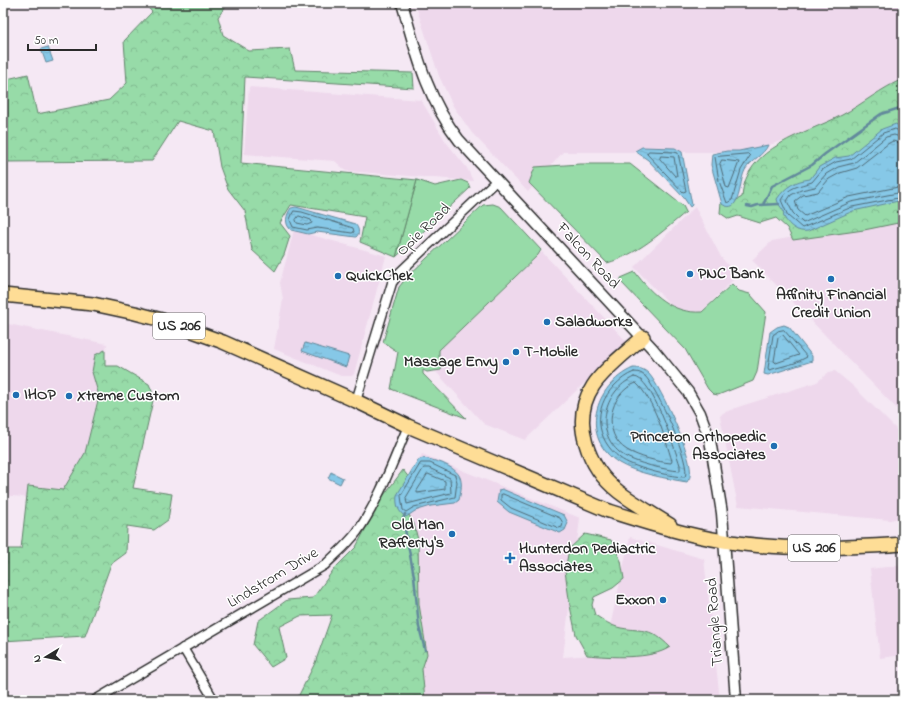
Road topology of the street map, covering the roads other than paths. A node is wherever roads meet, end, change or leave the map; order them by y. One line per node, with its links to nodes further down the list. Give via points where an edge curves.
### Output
1 (402, 3): 2 (street, Falcon Road, via 426,82 438,109 458,140)
2 (497, 180): 4 (street, Falcon Road); 5 (street, Opie Road, via 405,267 392,283)
3 (3, 295): 5 (highway, US 206, via 92,304 162,320 223,342)
4 (643, 337): 7 (highway, via 593,386 585,403 582,431 597,466 618,491); 8 (street, Falcon Road, via 688,392 700,413 710,440 716,468)
5 (356, 400): 6 (highway, US 206)
6 (408, 426): 7 (highway, US 206, via 606,510); 10 (street, Lindstrom Drive, via 367,514 358,531 345,546 325,565)
7 (682, 532): 8 (highway, US 206)
8 (724, 542): 9 (highway, US 206, via 817,548); 13 (street, Triangle Road)
9 (903, 544)
10 (182, 648): 11 (street, Lindstrom Drive); 12 (street)
11 (95, 700)
12 (214, 700)
13 (736, 700)

